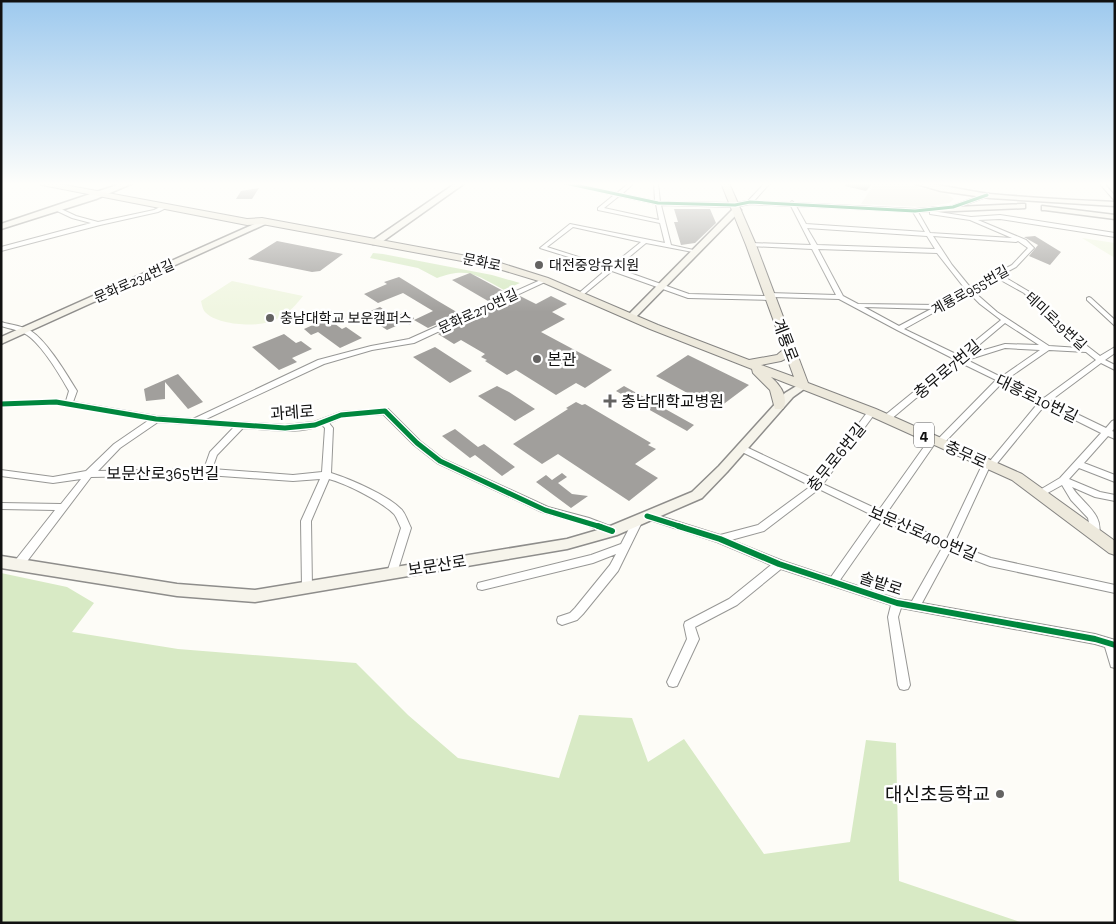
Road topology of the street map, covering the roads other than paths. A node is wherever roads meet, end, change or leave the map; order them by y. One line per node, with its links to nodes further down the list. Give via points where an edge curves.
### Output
1 (87, 226): 23 (street)
2 (253, 226): 42 (main road, 문화로234번길)
3 (291, 226): 19 (main road, 문화로)
4 (399, 226): 19 (main road)
5 (571, 226): 26 (street, via 543,248)
6 (577, 226): 17 (street)
7 (664, 226): 20 (street)
8 (720, 226): 25 (main road)
9 (743, 226): 21 (main road, 계룡로)
10 (804, 226): 22 (street)
11 (806, 226): 15 (street)
12 (924, 226): 15 (street)
13 (988, 226): 18 (street)
14 (1058, 226): 16 (street)
15 (928, 234): 18 (street); 24 (street)
16 (1115, 235)
17 (645, 241): 20 (street); 26 (street)
18 (1024, 241): 27 (street, 계룡로955번길, via 1031,248 1014,266)
19 (376, 242): 28 (main road, 문화로, via 491,263)
20 (668, 245): 25 (street)
21 (751, 245): 22 (street); 32 (main road, 계룡로)
22 (815, 247): 24 (street); 33 (street)
23 (1, 249)
24 (937, 251): 30 (street)
25 (696, 252): 29 (main road)
26 (612, 269): 29 (street); 31 (street)
27 (996, 275): 30 (street, 계룡로955번길); 48 (street, 테미로19번길, via 1026,292)
28 (544, 280): 31 (main road, 문화로); 44 (street, 문화로270번길)
29 (662, 287): 32 (street, via 688,296); 37 (main road)
30 (969, 290): 36 (street, 계룡로955번길); 38 (street)
31 (581, 294): 37 (main road, 문화로)
32 (770, 296): 33 (street, 계룡로); 46 (main road, 계룡로)
33 (840, 296): 35 (street, 대흥로10번길)
34 (1088, 299): 40 (street)
35 (857, 305): 36 (street, 대흥로10번길); 41 (street, 대흥로10번길)
36 (938, 307): 41 (street, 계룡로955번길)
37 (632, 316): 51 (main road, 문화로)
38 (1006, 320): 45 (street); 49 (street, 충무로7번길)
39 (1, 324): 42 (street)
40 (1115, 324)
41 (898, 330): 49 (street, 대흥로10번길)
42 (22, 331): 43 (main road, 문화로234번길); 57 (street, via 30,333 64,375 73,391)
43 (1, 341)
44 (411, 341): 62 (street, 과례로, via 321,362)
45 (1047, 348): 48 (street, 대흥로10번길); 49 (street, 대흥로10번길, via 1005,346); 53 (street)
46 (790, 349): 51 (main road, via 781,358); 54 (main road, 계룡로)
47 (1115, 349): 50 (street)
48 (1086, 350): 50 (street, 테미로19번길)
49 (959, 360): 53 (street, 대흥로10번길); 60 (street, 충무로7번길)
50 (1099, 360): 52 (street, 테미로19번길); 55 (street)
51 (746, 363): 54 (main road, 문화로); 58 (main road, via 775,386 780,395)
52 (1115, 368)
53 (1000, 380): 55 (street, 대흥로10번길); 68 (street)
54 (803, 385): 58 (main road, 보문산로); 59 (main road, 충무로 / 4)
55 (1043, 402): 66 (street, 대흥로10번길); 70 (street)
56 (1, 404): 57 (street, 과례로)
57 (69, 404): 61 (street, 과례로)
58 (779, 406): 69 (main road, 보문산로)
59 (872, 412): 60 (main road, 충무로 / 4); 78 (street, 충무로6번길)
60 (887, 418): 68 (main road, 충무로 / 4)
61 (156, 419): 62 (street, 과례로); 74 (street, via 117,446)
62 (193, 422): 65 (street, 과례로)
63 (324, 422): 65 (street, 과례로, via 285,428); 75 (street, via 329,428); 85 (street, 과례로, via 341,415 385,411 440,461 544,510)
64 (1115, 423): 66 (street)
65 (241, 425): 72 (street, via 213,454)
66 (1106, 432): 67 (street, 대흥로10번길); 71 (street)
67 (1115, 436)
68 (937, 441): 70 (main road, 충무로 / 4); 83 (street)
69 (741, 448): 78 (street, 보문산로400번길); 84 (main road, 보문산로, via 697,495)
70 (989, 464): 79 (main road, 충무로 / 4); 89 (street)
71 (1078, 464): 76 (street); 77 (street)
72 (207, 472): 74 (street, 보문산로365번길); 75 (street, 보문산로365번길, via 293,478)
73 (1, 474): 74 (street, 보문산로365번길, via 53,480)
74 (90, 474): 82 (street)
75 (326, 475): 94 (street, 보문산로365번길, via 343,480 399,513 406,528); 97 (street, via 306,521)
76 (1115, 479)
77 (1063, 480): 79 (street); 80 (street, via 1098,495); 86 (street, via 1074,498 1093,517)
78 (817, 486): 83 (street, 보문산로400번길); 87 (street, 충무로6번길, via 762,528)
79 (1041, 493): 86 (main road, 충무로 / 4)
80 (1115, 498)
81 (1, 506): 82 (street)
82 (64, 506): 93 (street)
83 (880, 515): 89 (street, 보문산로400번길); 95 (street)
84 (643, 518): 85 (main road, 보문산로); 87 (street, 솔밭로); 88 (street)
85 (612, 531): 94 (main road, 보문산로, via 567,544)
86 (1095, 534): 90 (main road, 충무로 / 4)
87 (720, 539): 92 (street, 솔밭로)
88 (626, 546): 96 (street, via 593,559); 101 (street, via 614,568 579,611)
89 (948, 546): 98 (street, 보문산로400번길, via 990,562); 100 (street)
90 (1115, 549)
91 (1, 562): 93 (main road, 보문산로)
92 (779, 564): 95 (street, 솔밭로); 104 (street, via 733,602 689,625 693,639)
93 (18, 565): 97 (main road, 보문산로, via 196,592 255,596)
94 (392, 572): 97 (main road, 보문산로)
95 (834, 581): 99 (street, 솔밭로)
96 (482, 586)
97 (307, 588)
98 (1115, 588)
99 (897, 603): 100 (street, 솔밭로); 105 (street, via 894,617)
100 (915, 606): 102 (street, 솔밭로)
101 (562, 620)
102 (1112, 644): 103 (street)
103 (1115, 663)
104 (673, 682)
105 (904, 685)

